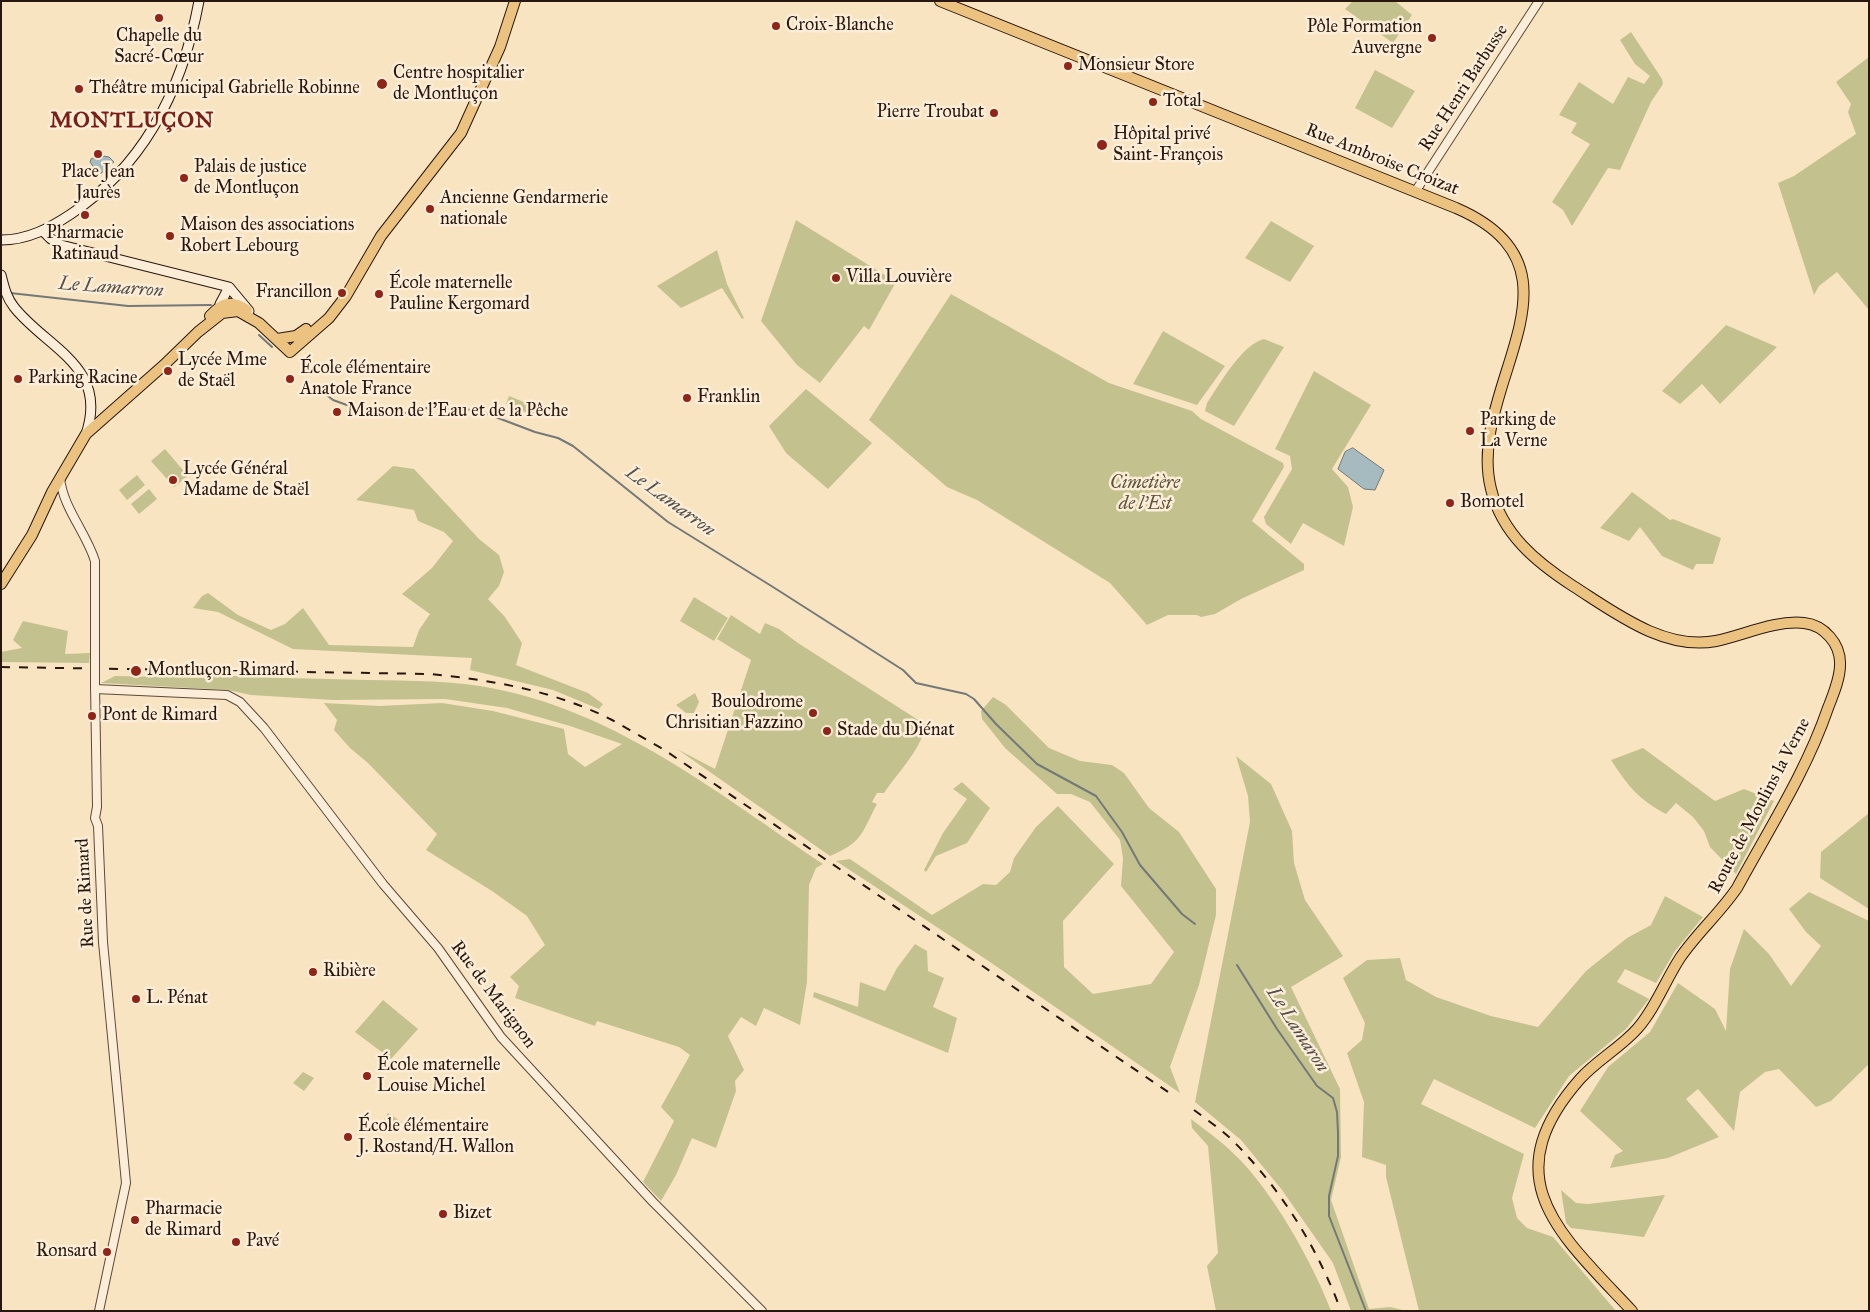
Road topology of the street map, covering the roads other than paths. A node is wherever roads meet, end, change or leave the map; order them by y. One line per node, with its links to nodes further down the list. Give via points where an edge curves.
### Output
1 (199, 1): 6 (main road, via 191,42 178,79 147,140 124,170 98,194)
2 (515, 1): 12 (main road, via 500,47 461,133 390,223 356,281)
3 (940, 1): 5 (main road, Rue Ambroise Croizat)
4 (1539, 1): 5 (street, Rue Henri Barbusse)
5 (1415, 192): 20 (main road, Rue Ambroise Croizat, via 1490,225 1508,244 1521,269 1524,299)
6 (43, 231): 7 (main road); 9 (main road, via 60,245)
7 (1, 240)
8 (1, 274): 17 (main road, via 13,306 57,345 83,376)
9 (229, 287): 10 (main road); 13 (main road)
10 (220, 304): 11 (main road); 15 (main road)
11 (237, 308): 13 (main road); 14 (main road); 15 (main road, via 219,314)
12 (332, 311): 16 (main road, via 296,336); 16 (main road, via 290,352)
13 (250, 312): 14 (main road)
14 (259, 323): 16 (main road)
15 (198, 332): 18 (main road)
16 (277, 338)
17 (92, 409): 18 (main road); 19 (main road)
18 (101, 422): 19 (main road); 21 (main road)
19 (86, 434): 21 (main road)
20 (1486, 454): 26 (main road, Route de Moulins la Verne, via 1496,506 1509,531 1526,552 1630,621 1656,634 1697,642 1713,642 1774,626 1806,623 1828,634 1839,654 1840,666 1834,693 1819,735 1737,888 1723,909 1681,956 1637,1029 1582,1077 1546,1128 1538,1166 1542,1198 1549,1215 1576,1252)
21 (60, 483): 22 (main road); 23 (street, Rue de Rimard, bridge, via 63,497 95,561)
22 (1, 584)
23 (95, 687): 24 (street, Rue de Rimard, via 95,818 100,856 102,942 126,1183); 25 (street, Rue de Marignon, via 227,695 240,702 264,728 383,884 438,948 501,1037 653,1202)
24 (100, 1311)
25 (762, 1311)
26 (1632, 1311)

